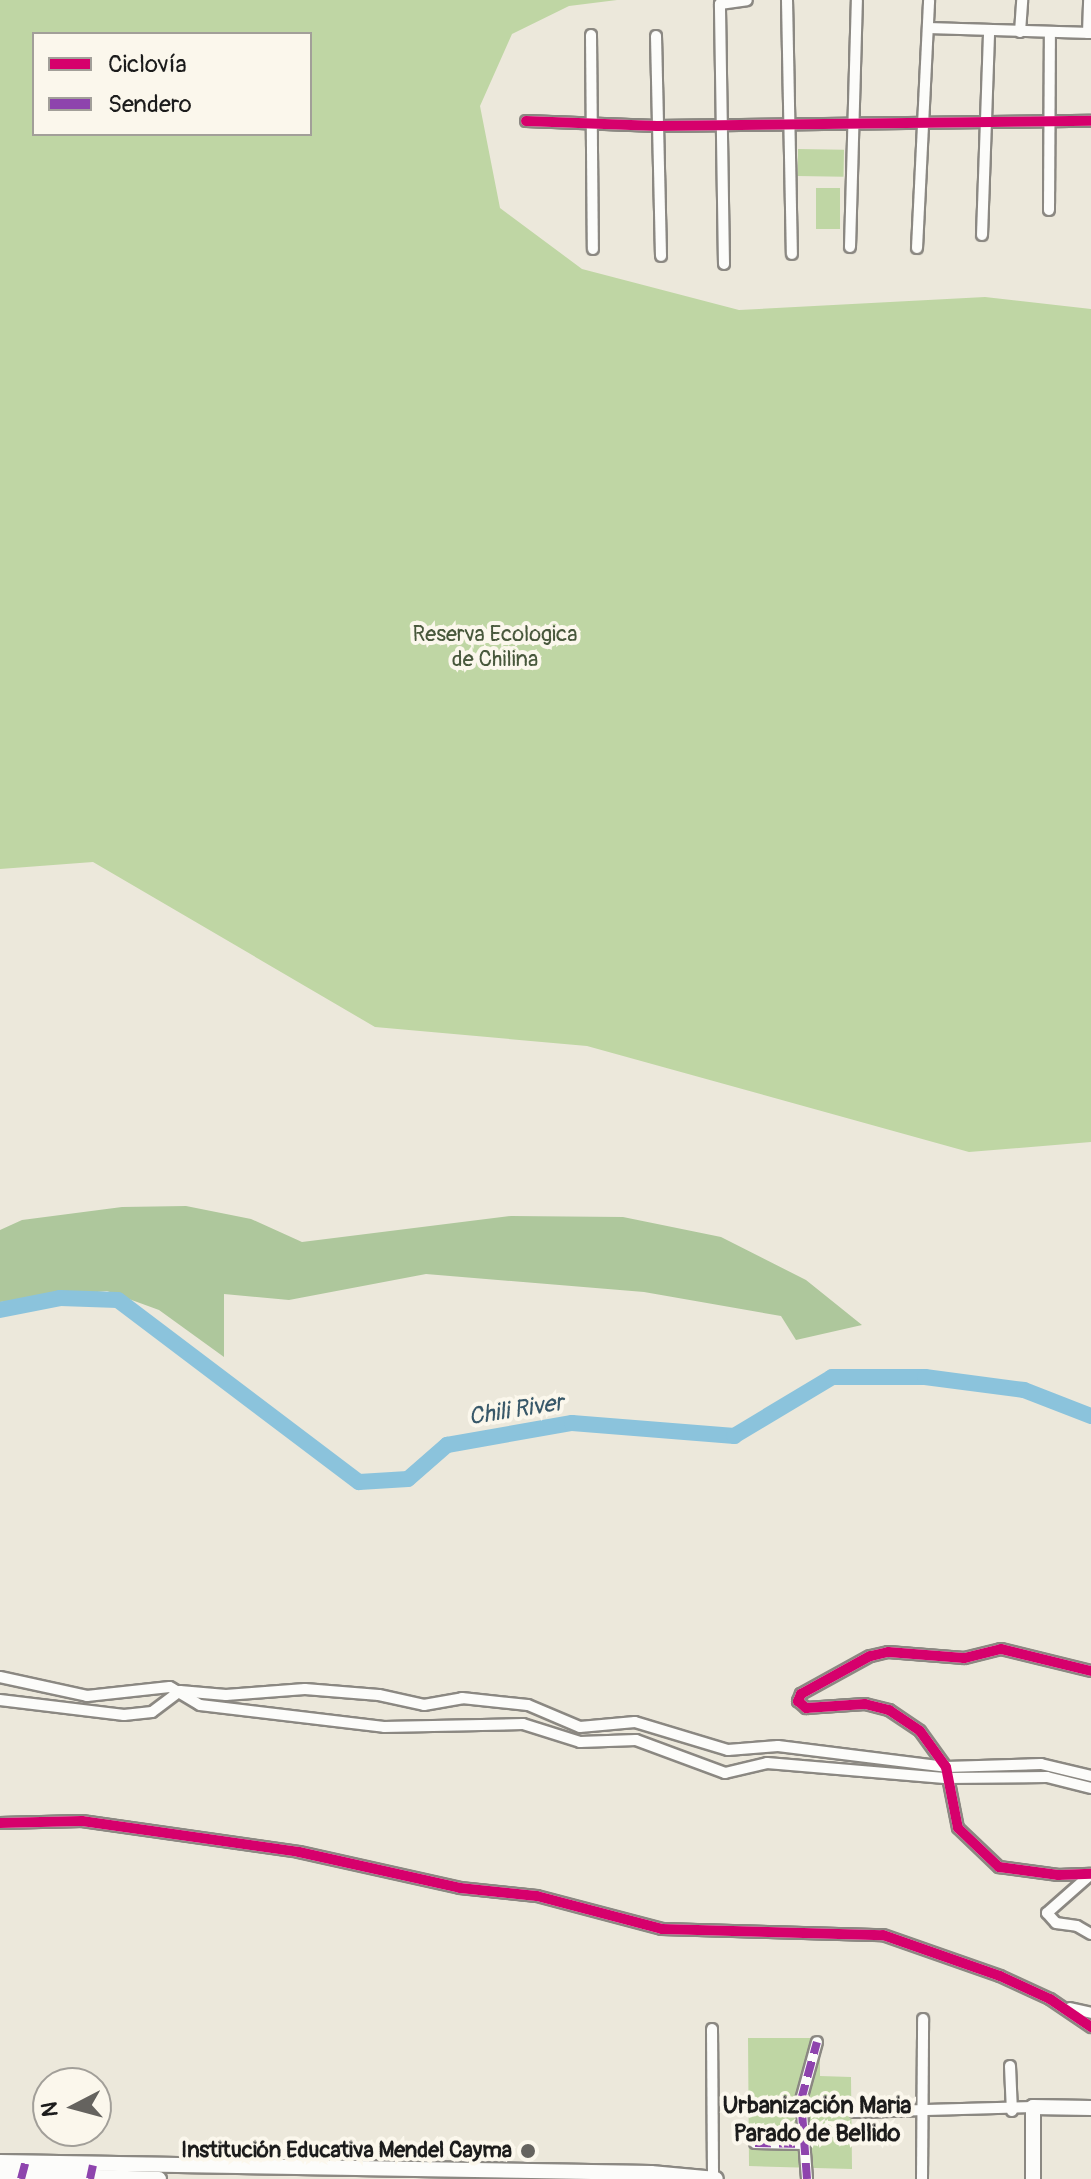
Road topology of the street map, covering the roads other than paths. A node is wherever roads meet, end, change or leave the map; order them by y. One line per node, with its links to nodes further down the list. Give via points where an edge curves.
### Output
1 (747, 0): 21 (street, via 720,4)
2 (787, 0): 22 (street)
3 (857, 0): 23 (street)
4 (929, 0): 7 (street)
5 (1022, 0): 9 (street)
6 (1089, 0): 11 (street)
7 (928, 28): 8 (street); 19 (street)
8 (989, 31): 9 (street); 17 (street)
9 (1020, 32): 10 (street)
10 (1050, 32): 11 (street); 15 (street)
11 (1089, 33)
12 (591, 35): 18 (street)
13 (656, 36): 20 (street)
14 (526, 121): 18 (street)
15 (1052, 121): 16 (street); 17 (street); 24 (street)
16 (1091, 121)
17 (987, 122): 19 (street); 25 (street)
18 (592, 123): 20 (street); 28 (street)
19 (922, 125): 23 (street); 27 (street)
20 (657, 126): 21 (street); 30 (street)
21 (722, 126): 22 (street); 31 (street)
22 (790, 126): 23 (street); 29 (street)
23 (857, 126): 26 (street)
24 (1049, 210)
25 (982, 235)
26 (850, 247)
27 (917, 248)
28 (593, 249)
29 (792, 254)
30 (661, 256)
31 (724, 264)
32 (1091, 1671): 36 (street, via 1001,1649 964,1658 888,1652 870,1656 799,1696 806,1708 847,1702 889,1710 929,1738)
33 (0, 1677): 34 (street, via 87,1696 170,1687)
34 (180, 1691): 35 (street, via 152,1712 124,1715); 36 (street, via 209,1695 305,1689 424,1705 462,1698 504,1702 535,1707 580,1727 643,1724 721,1749 778,1746); 36 (street, via 200,1705 384,1727 513,1723 580,1742 636,1740 725,1773 767,1763)
35 (0, 1700)
36 (946, 1772): 37 (street, via 1041,1764); 38 (street, via 1047,1777); 40 (street, via 958,1828 986,1858 999,1867)
37 (1091, 1776)
38 (1091, 1788)
39 (0, 1823): 42 (street, via 82,1821 299,1852 460,1888 537,1896 662,1929 883,1935 1000,1976)
40 (1091, 1874): 41 (street, via 1047,1913 1056,1923)
41 (1091, 1934)
42 (1060, 2006): 43 (street); 45 (street)
43 (1091, 2013)
44 (923, 2019): 53 (street)
45 (1091, 2027)
46 (712, 2029): 64 (street)
47 (817, 2042): 55 (street, via 801,2100)
48 (1010, 2066): 51 (street)
49 (1033, 2107): 50 (main road); 51 (street); 67 (main road)
50 (1091, 2108)
51 (1012, 2111): 53 (street)
52 (855, 2112): 53 (street)
53 (923, 2113): 66 (street)
54 (755, 2143): 55 (street)
55 (805, 2144): 65 (street)
56 (0, 2162): 57 (main road)
57 (23, 2173): 58 (main road); 59 (main road)
58 (0, 2174)
59 (91, 2174): 62 (main road)
60 (387, 2174): 61 (main road); 62 (main road)
61 (526, 2174): 63 (main road)
62 (164, 2175)
63 (651, 2176): 64 (main road)
64 (714, 2178)
65 (807, 2179)
66 (922, 2179)
67 (1033, 2179)

